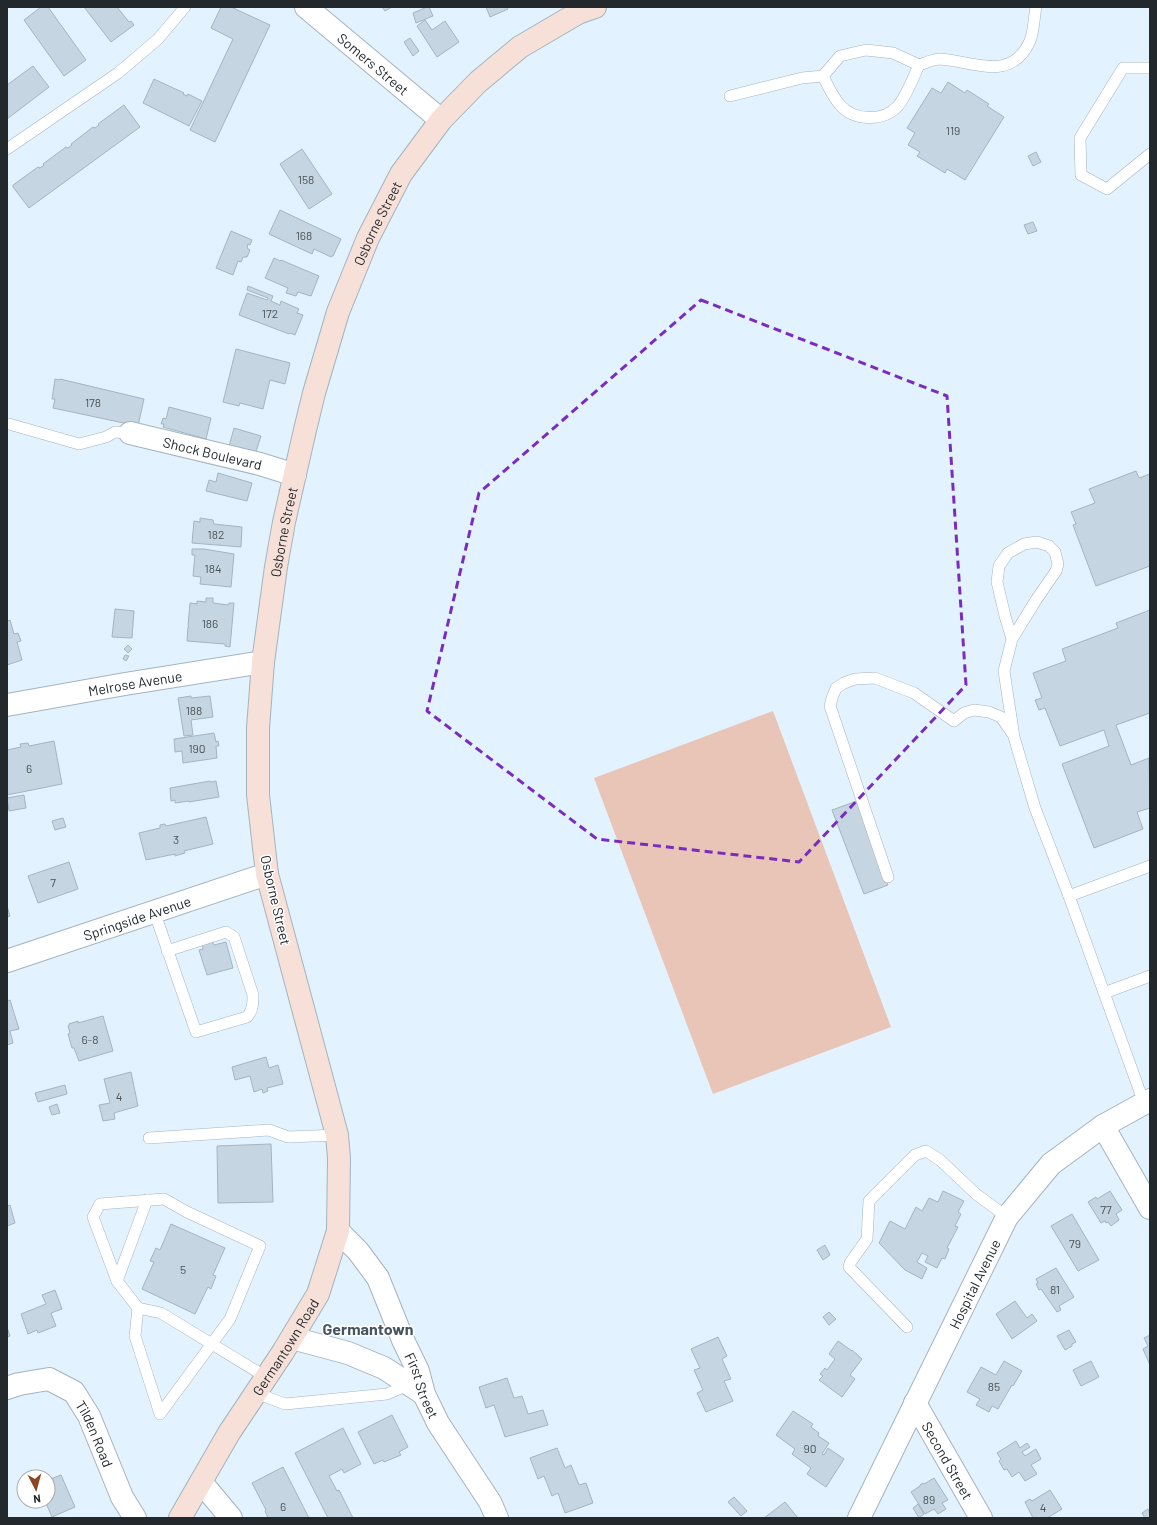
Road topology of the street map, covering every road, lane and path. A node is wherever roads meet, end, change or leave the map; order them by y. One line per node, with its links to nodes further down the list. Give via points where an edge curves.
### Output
1 (185, 7): 10 (lane, via 158,39 118,73)
2 (306, 7): 9 (street, Somers Street)
3 (595, 7): 9 (main road, Osborne Street, via 578,13 520,47 478,82)
4 (1036, 7): 5 (lane, via 1031,39 1023,53 1009,64 1001,67 977,66 939,59)
5 (919, 65): 7 (lane, via 893,53 866,50 840,56); 7 (lane, via 898,106 890,113 878,117 865,118 841,106 831,94)
6 (1150, 68): 11 (lane, via 1124,68 1080,138 1081,175 1107,189)
7 (823, 76): 8 (lane, via 802,78)
8 (730, 96)
9 (441, 120): 14 (main road, Osborne Street, via 401,174 365,244 336,319 314,393)
10 (7, 149)
11 (1150, 154)
12 (9, 424): 13 (lane, via 80,444 106,437 114,432)
13 (130, 433): 14 (street, Shock Boulevard, via 260,464)
14 (295, 475): 16 (main road, Osborne Street, via 276,567)
15 (1012, 639): 15 (lane, via 1058,564 1055,552 1049,546 1037,542 1024,544 1008,553 999,566 997,582); 18 (lane, via 1004,671)
16 (263, 662): 17 (street, Melrose Avenue); 20 (main road, Osborne Street, via 258,728 258,795)
17 (7, 705)
18 (1014, 737): 21 (lane, via 1001,716 974,710 964,713 954,721 914,693 875,678 855,679 836,688 830,706); 22 (lane, via 1035,808)
19 (1150, 866): 22 (lane)
20 (267, 874): 23 (street, Springside Avenue); 30 (main road, Osborne Street)
21 (888, 878)
22 (1069, 896): 27 (lane)
23 (154, 911): 24 (lane); 25 (street, Springside Avenue)
24 (168, 951): 24 (lane, via 196,1032 247,1017 252,1011 253,995 234,936 226,932)
25 (7, 961)
26 (1150, 976): 27 (lane)
27 (1104, 993): 28 (lane)
28 (1147, 1102): 29 (street, Hospital Avenue)
29 (1103, 1126): 34 (street); 35 (street, Hospital Avenue, via 1051,1164)
30 (337, 1135): 31 (lane, via 288,1137 270,1130); 32 (main road, Osborne Street)
31 (149, 1138)
32 (339, 1158): 36 (main road, Germantown Road)
33 (147, 1200): 37 (lane); 37 (lane, via 100,1204 93,1217); 41 (lane, via 164,1199 260,1246 230,1319)
34 (1150, 1208)
35 (1007, 1218): 39 (lane, via 926,1151 915,1155 869,1201 867,1239 849,1267); 45 (street, Hospital Avenue)
36 (338, 1231): 40 (main road, Germantown Road, via 318,1294); 44 (street, First Street, via 358,1251 378,1278 418,1371)
37 (117, 1281): 38 (lane)
38 (138, 1308): 41 (lane, via 161,1313); 41 (lane, via 135,1336 160,1414)
39 (907, 1327)
40 (292, 1338): 42 (main road, Germantown Road); 44 (street, via 348,1353 384,1368)
41 (213, 1344): 42 (lane)
42 (261, 1385): 44 (lane, via 285,1404); 46 (main road, Germantown Road)
43 (7, 1388): 48 (street, Tilden Road, via 49,1378 74,1392 89,1416 122,1497)
44 (417, 1389): 47 (street, First Street)
45 (915, 1403): 52 (street, Hospital Avenue); 53 (street, Second Street)
46 (201, 1482): 49 (main road, Germantown Road); 50 (street)
47 (494, 1510): 51 (street)
48 (135, 1518)
49 (180, 1518)
50 (231, 1518)
51 (507, 1518)
52 (859, 1518)
53 (981, 1518)

